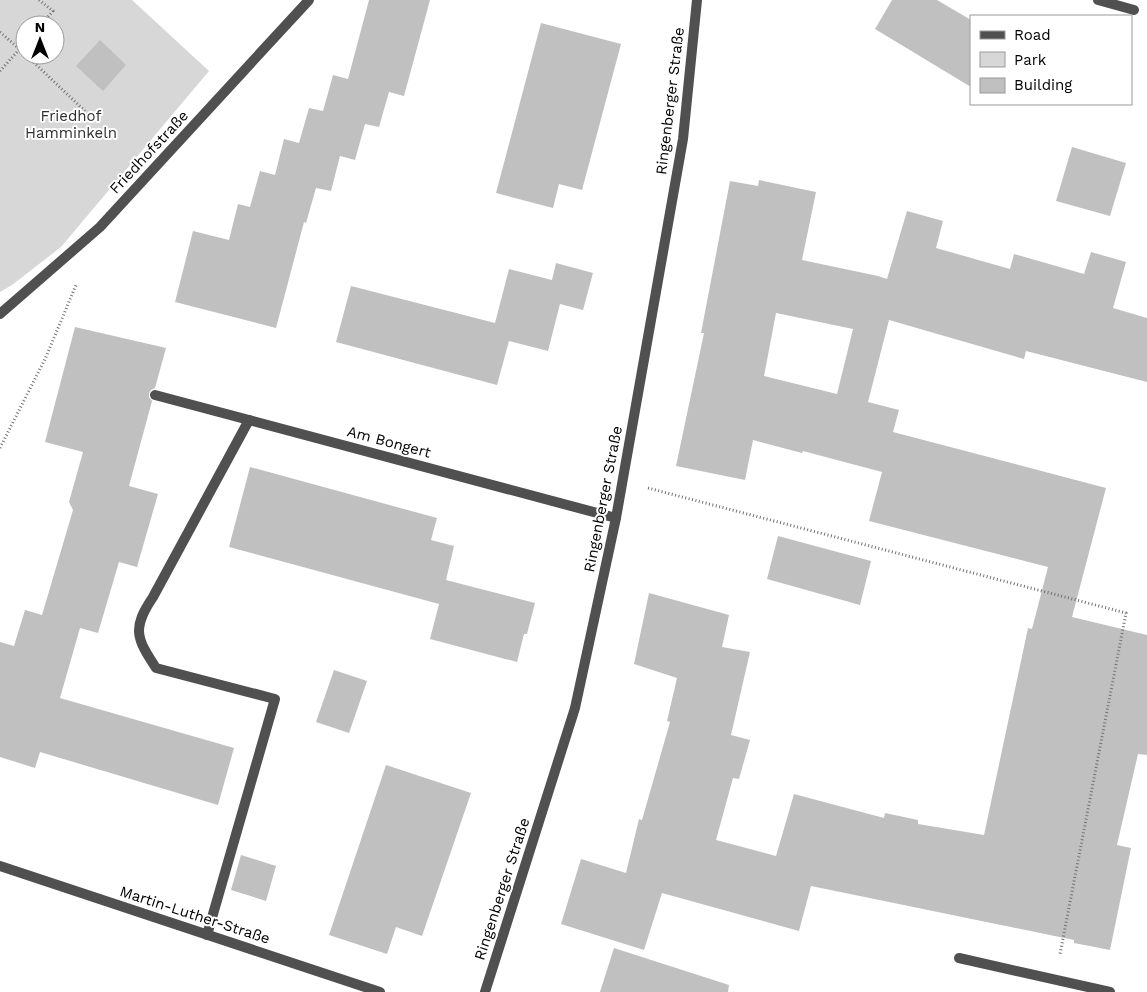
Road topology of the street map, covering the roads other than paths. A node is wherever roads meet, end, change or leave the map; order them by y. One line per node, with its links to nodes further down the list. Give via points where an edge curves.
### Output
1 (309, 0): 5 (street, Friedhofstraße, via 100,227)
2 (696, 0): 8 (street, Ringenberger Straße, via 683,139)
3 (1098, 0): 4 (street)
4 (1134, 10)
5 (0, 314)
6 (155, 395): 7 (street, Am Bongert)
7 (249, 420): 8 (street, Am Bongert); 10 (street, via 142,614 138,633 156,668 275,699)
8 (616, 518): 13 (street, Ringenberger Straße, via 575,708)
9 (0, 866): 10 (street, Martin-Luther-Straße)
10 (207, 935): 12 (street, Martin-Luther-Straße)
11 (959, 958): 14 (street)
12 (380, 992)
13 (485, 992)
14 (1110, 992)

